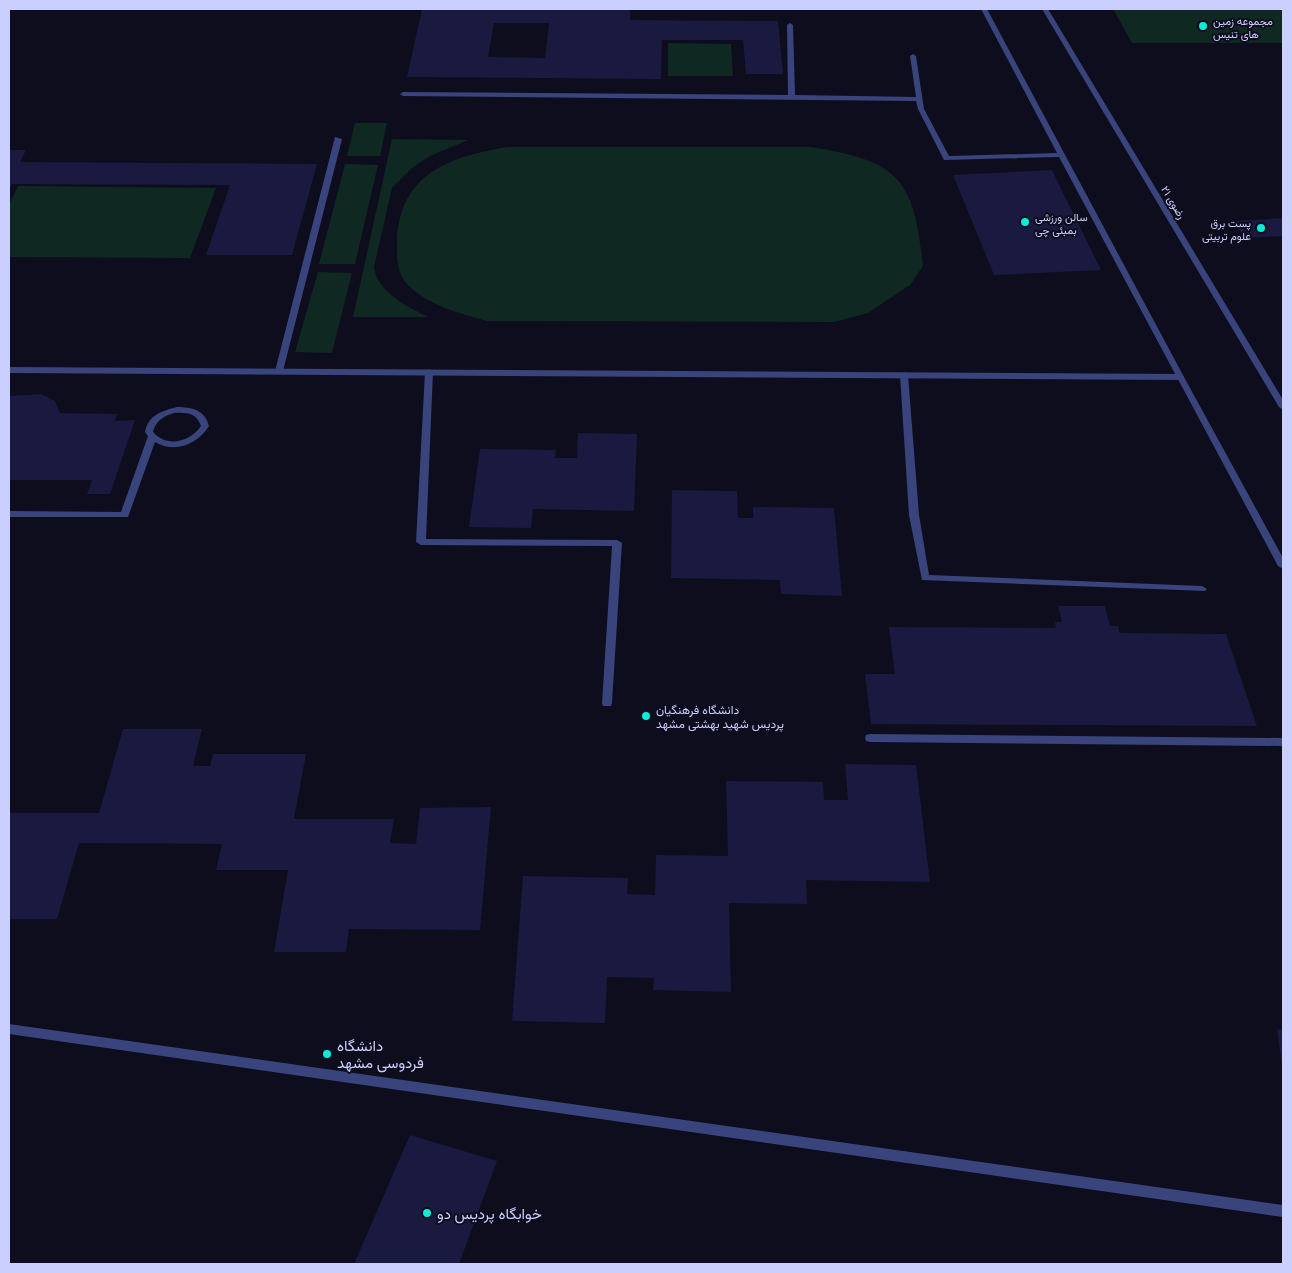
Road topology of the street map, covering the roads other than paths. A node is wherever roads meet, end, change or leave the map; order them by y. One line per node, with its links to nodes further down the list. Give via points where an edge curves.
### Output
1 (984, 9): 9 (street)
2 (1045, 9): 15 (street, رضوی ۲۱)
3 (790, 25): 6 (street)
4 (913, 56): 7 (street)
5 (403, 94): 6 (street)
6 (792, 97): 7 (street)
7 (919, 99): 9 (street, via 947,158)
8 (338, 138): 11 (street)
9 (1062, 155): 14 (street)
10 (9, 370): 11 (street)
11 (279, 371): 12 (street)
12 (429, 372): 13 (street); 20 (street, via 421,542 617,543)
13 (904, 375): 14 (street); 19 (street, via 914,515 925,578)
14 (1180, 377): 18 (street)
15 (1283, 407)
16 (152, 437): 16 (street, via 157,442 173,445 190,440 202,431 204,420 194,412 168,412 149,427); 17 (street, via 124,515)
17 (9, 514)
18 (1283, 566)
19 (1202, 589)
20 (607, 703)
21 (870, 738): 22 (street)
22 (1283, 742)
23 (9, 1029): 24 (street)
24 (1283, 1211)

